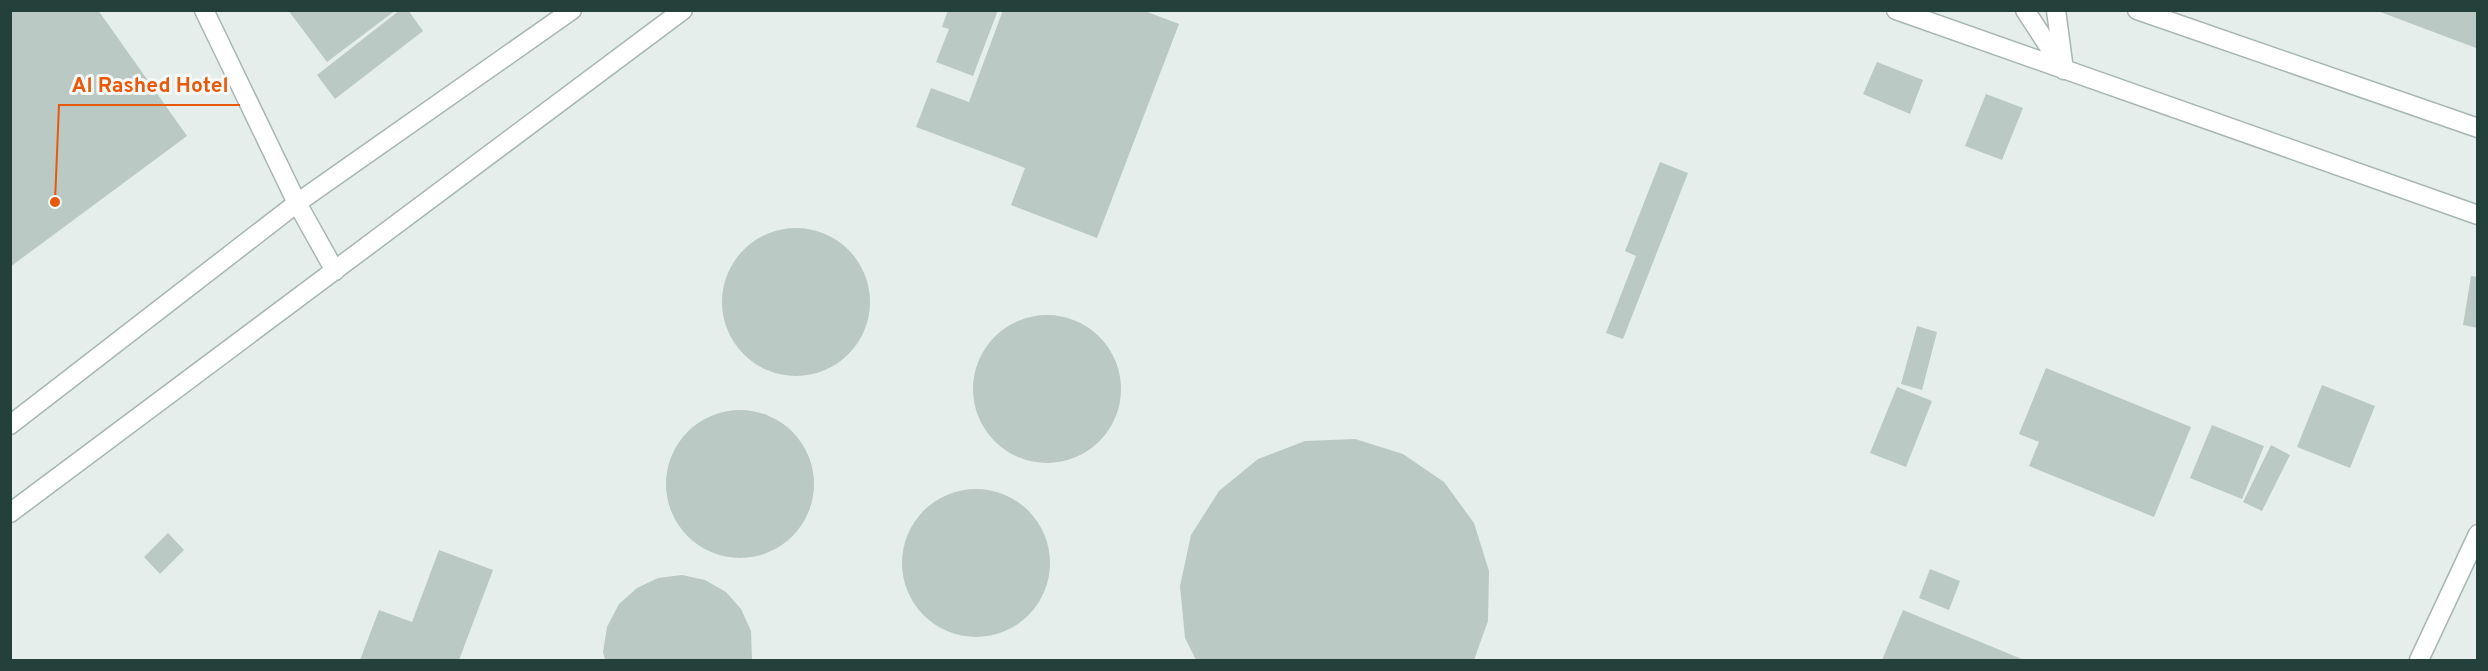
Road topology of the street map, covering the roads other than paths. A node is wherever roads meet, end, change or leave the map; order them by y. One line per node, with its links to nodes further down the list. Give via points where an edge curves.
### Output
1 (204, 10): 10 (street)
2 (572, 10): 10 (street)
3 (683, 10): 12 (street)
4 (1896, 10): 8 (street)
5 (2025, 10): 8 (street)
6 (2056, 10): 8 (street)
7 (2137, 10): 9 (street)
8 (2064, 70): 11 (street)
9 (2478, 128)
10 (297, 203): 12 (street); 13 (street)
11 (2478, 215)
12 (334, 271): 14 (street)
13 (10, 425)
14 (10, 513)
15 (2478, 534): 16 (street)
16 (2419, 660)

